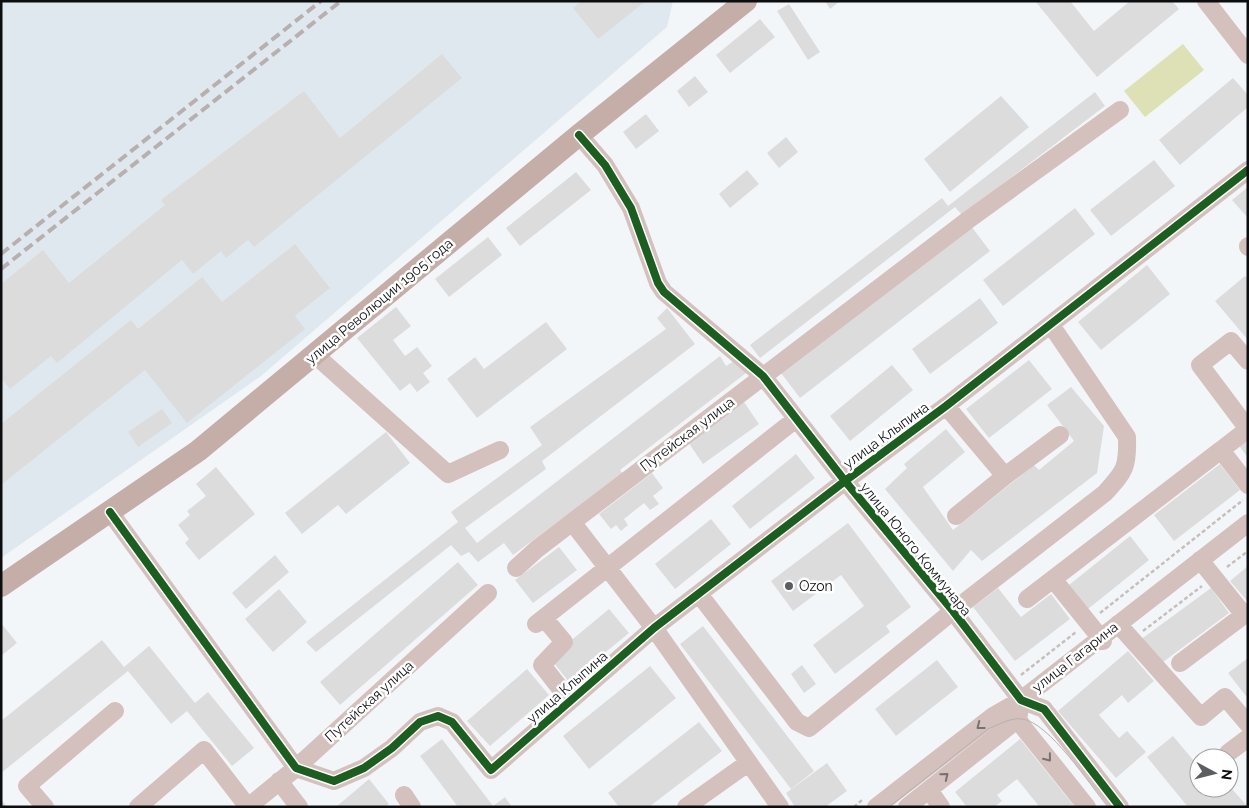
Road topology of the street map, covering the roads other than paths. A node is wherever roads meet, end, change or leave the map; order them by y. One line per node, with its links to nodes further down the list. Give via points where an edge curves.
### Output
1 (746, 1): 6 (main road, улица Революции 1905 года)
2 (1206, 1): 3 (street)
3 (1241, 33): 4 (street)
4 (1248, 54)
5 (1120, 110): 11 (street, Путейская улица, via 968,220)
6 (579, 135): 9 (main road, улица Революции 1905 года); 11 (street, улица Юного Коммунара, via 605,165 632,208 664,292)
7 (1248, 170): 8 (street, улица Клыпина)
8 (1050, 325): 12 (street, улица Клыпина); 33 (street, via 1127,436 1128,455 1122,475 1105,493)
9 (314, 354): 16 (street, via 448,474); 21 (main road, улица Революции 1905 года, via 198,451)
10 (1248, 362): 14 (street, via 1231,341 1200,365)
11 (763, 376): 13 (street, улица Юного Коммунара); 23 (street, Путейская улица)
12 (946, 406): 18 (street); 19 (street, улица Клыпина)
13 (796, 419): 19 (street, улица Юного Коммунара); 27 (street)
14 (1248, 429): 17 (street)
15 (1060, 435): 18 (street)
16 (500, 450)
17 (1221, 450): 20 (street); 28 (street)
18 (1005, 476): 22 (street)
19 (845, 481): 31 (street, улица Клыпина); 33 (street, улица Юного Коммунара)
20 (1248, 485)
21 (110, 512): 29 (main road, улица Революции 1905 года); 47 (street)
22 (956, 516)
23 (572, 522): 26 (street, Путейская улица); 27 (street)
24 (1248, 522): 25 (street, улица Гагарина)
25 (1200, 560): 34 (street); 35 (street, улица Гагарина)
26 (516, 568)
27 (606, 568): 36 (street); 40 (street, via 540,621 564,642 542,665)
28 (1053, 579): 32 (street); 37 (street)
29 (1, 586)
30 (488, 593): 47 (street, Путейская улица)
31 (699, 594): 33 (street, via 797,722 809,728); 36 (street, улица Клыпина)
32 (1027, 599)
33 (953, 611): 39 (street, улица Юного Коммунара)
34 (1246, 614): 38 (street)
35 (1118, 624): 37 (street, улица Гагарина); 43 (street, via 1201,717 1225,698)
36 (654, 628): 40 (street, улица Клыпина); 46 (street)
37 (1102, 639): 39 (street, улица Гагарина)
38 (1180, 663)
39 (1021, 700): 42 (street); 50 (street, улица Гагарина, one-way to 50, via 993,716); 60 (street, улица Юного Коммунара, via 1044,710)
40 (570, 701): 47 (street, улица Клыпина, via 491,770 452,722 438,716 420,722 364,768 334,781)
41 (115, 711): 51 (street, via 27,786)
42 (1018, 719): 49 (street, one-way to 42); 59 (street, one-way to 59)
43 (1248, 724)
44 (1248, 738): 45 (street)
45 (1235, 748)
46 (748, 763): 55 (street); 56 (street)
47 (296, 768): 48 (street, Путейская улица)
48 (279, 781): 53 (street, Путейская улица); 54 (street)
49 (929, 790): 57 (street); 58 (street)
50 (873, 801)
51 (45, 807)
52 (138, 807): 53 (street, via 204,750)
53 (248, 807)
54 (300, 807)
55 (686, 807)
56 (780, 807)
57 (907, 807)
58 (941, 807)
59 (1087, 807)
60 (1120, 807)

